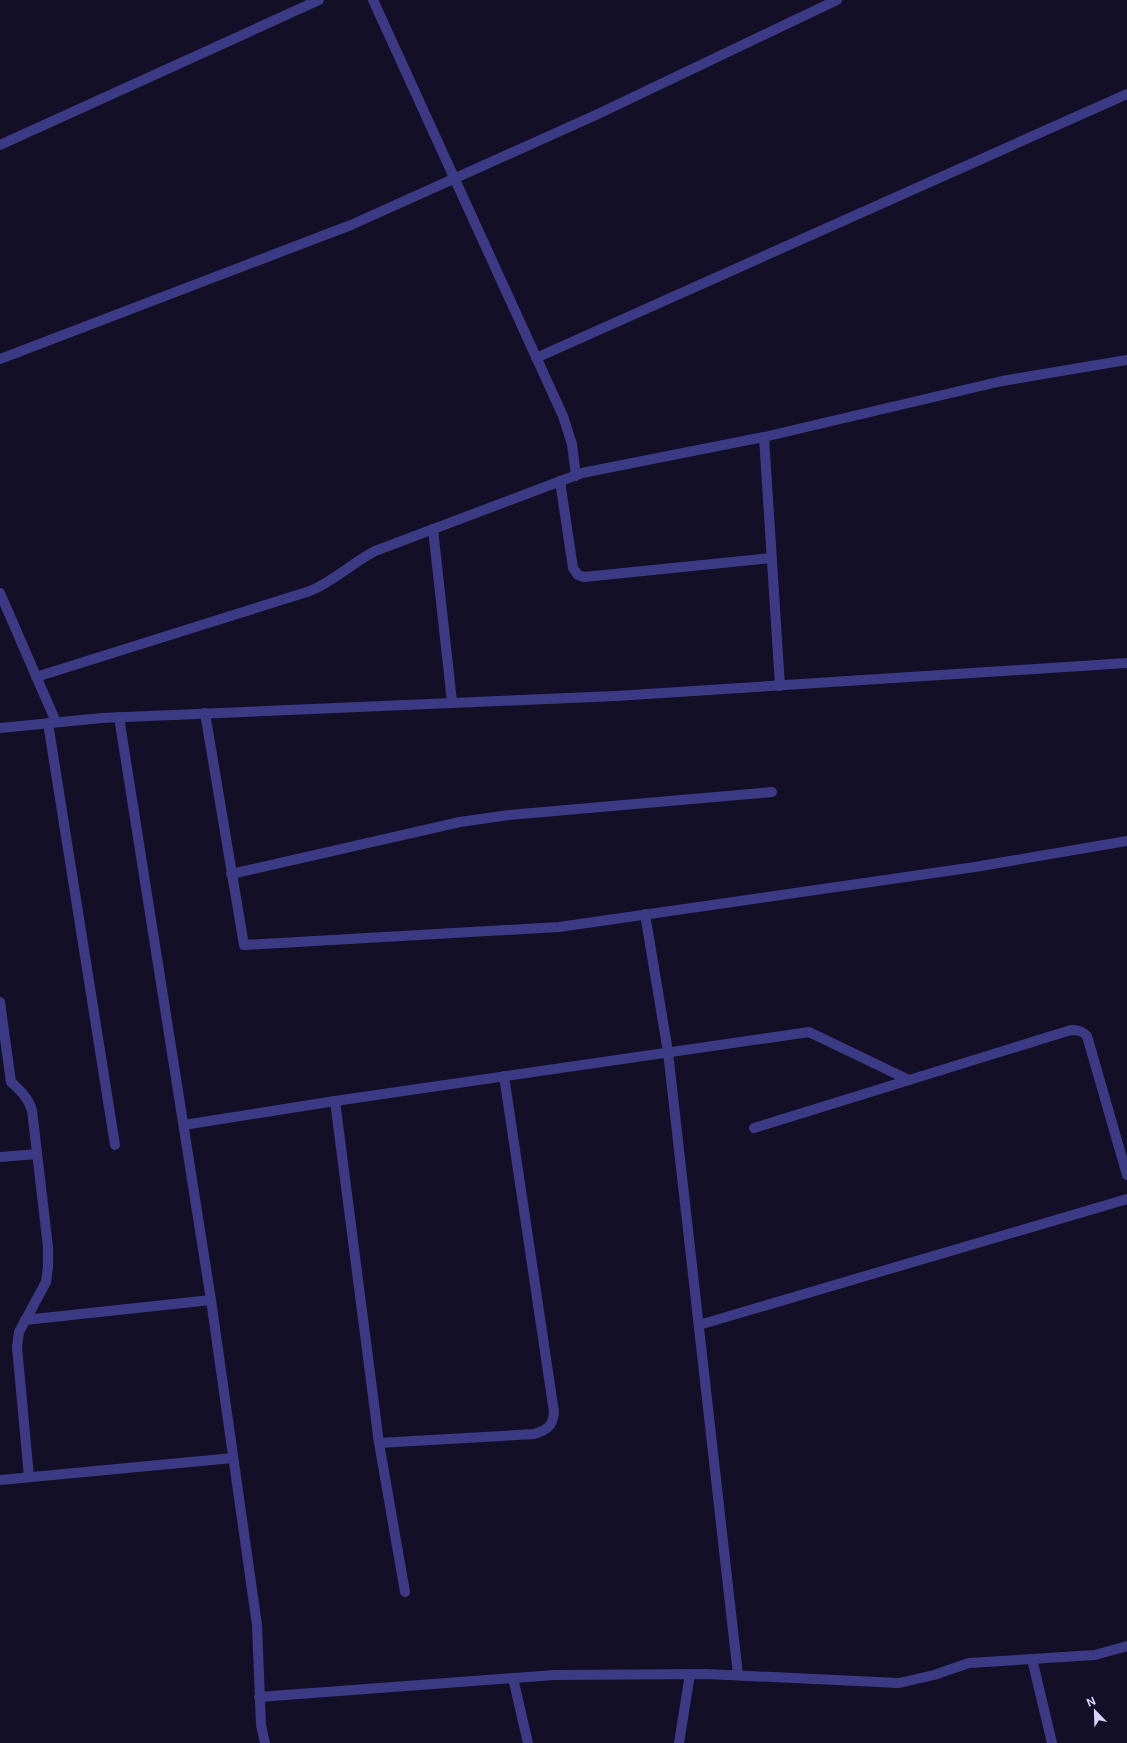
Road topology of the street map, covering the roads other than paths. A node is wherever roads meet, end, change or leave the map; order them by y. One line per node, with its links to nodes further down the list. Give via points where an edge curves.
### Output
1 (319, 0): 5 (street)
2 (373, 0): 6 (street)
3 (837, 0): 6 (street, via 598,114)
4 (1127, 94): 7 (street)
5 (0, 145)
6 (453, 178): 7 (street); 8 (street, via 351,225)
7 (536, 358): 11 (street, via 569,430)
8 (0, 359)
9 (1127, 360): 10 (street, via 1002,381)
10 (764, 437): 11 (street, via 600,468); 14 (street)
11 (576, 476): 12 (street)
12 (560, 481): 13 (street); 14 (street, via 573,568 578,575 584,577)
13 (433, 529): 17 (street, via 375,551 330,582 310,591); 19 (street)
14 (772, 558): 18 (street)
15 (0, 593): 17 (street)
16 (1127, 663): 18 (street)
17 (36, 677): 22 (street)
18 (780, 686): 19 (street)
19 (452, 702): 20 (street)
20 (205, 713): 21 (street); 26 (street)
21 (119, 717): 22 (street); 33 (street)
22 (52, 723): 23 (street); 35 (street)
23 (0, 728)
24 (772, 792): 26 (street, via 460,822)
25 (1127, 841): 27 (street, via 967,868)
26 (231, 874): 27 (street, via 244,945 559,927)
27 (645, 914): 29 (street)
28 (0, 1002): 36 (street, via 11,1082 23,1092 32,1110)
29 (668, 1052): 30 (street); 31 (street, via 809,1032); 42 (street)
30 (504, 1076): 32 (street); 43 (street, via 554,1412 551,1426 534,1434)
31 (909, 1080): 34 (street); 38 (street, via 1071,1030 1083,1032 1087,1036)
32 (335, 1101): 33 (street); 43 (street)
33 (184, 1125): 40 (street)
34 (754, 1128)
35 (115, 1145)
36 (37, 1154): 37 (street); 41 (street, via 48,1267 46,1282)
37 (0, 1157)
38 (1127, 1175)
39 (1127, 1199): 42 (street)
40 (211, 1300): 41 (street); 44 (street)
41 (25, 1320): 45 (street, via 19,1332 17,1347)
42 (699, 1325): 51 (street)
43 (379, 1442): 47 (street)
44 (233, 1458): 45 (street); 53 (street, via 257,1625)
45 (29, 1477): 46 (street)
46 (0, 1480)
47 (405, 1592)
48 (1127, 1646): 49 (street, via 1095,1655)
49 (1032, 1659): 51 (street, via 969,1663 899,1683); 57 (street)
50 (690, 1674): 51 (street); 52 (street, via 554,1675); 56 (street)
51 (738, 1675)
52 (513, 1678): 53 (street); 55 (street)
53 (259, 1698): 54 (street)
54 (265, 1743)
55 (528, 1743)
56 (679, 1743)
57 (1052, 1743)

